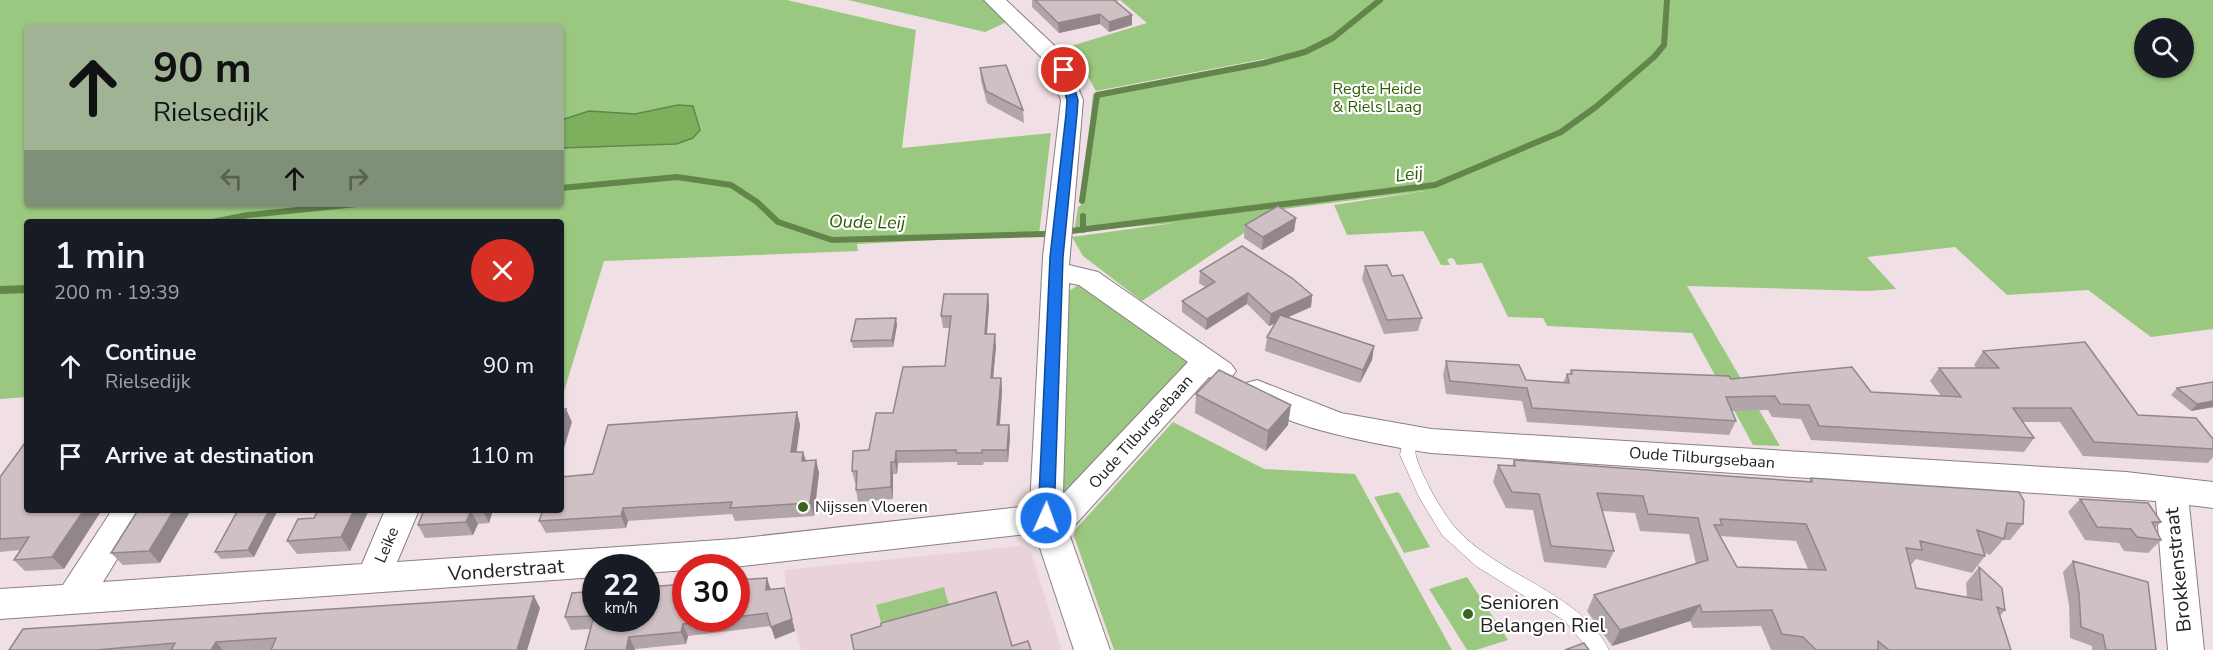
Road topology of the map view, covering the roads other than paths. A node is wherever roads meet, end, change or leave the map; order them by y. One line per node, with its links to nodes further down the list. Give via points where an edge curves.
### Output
1 (994, 0): 2 (street, via 1057,60 1072,100)
2 (1056, 271): 3 (street, Oude Tilburgsebaan, via 1088,278); 9 (street)
3 (1205, 363): 4 (street, Oude Tilburgsebaan, via 1302,413 1360,431); 9 (street, Oude Tilburgsebaan, via 1063,516)
4 (1409, 438): 5 (street, Oude Tilburgsebaan); 14 (lane, via 1408,455 1448,530 1482,561 1571,616)
5 (2171, 490): 6 (street, Oude Tilburgsebaan); 15 (street, Brokkenstraat)
6 (2213, 495)
7 (128, 513): 11 (street)
8 (401, 513): 10 (street, Leike)
9 (1046, 518): 10 (street, Vonderstraat, via 734,553); 13 (street)
10 (373, 579): 11 (street, Vonderstraat)
11 (73, 598): 12 (street, Vonderstraat)
12 (0, 604)
13 (1092, 650)
14 (1600, 650)
15 (2186, 650)

